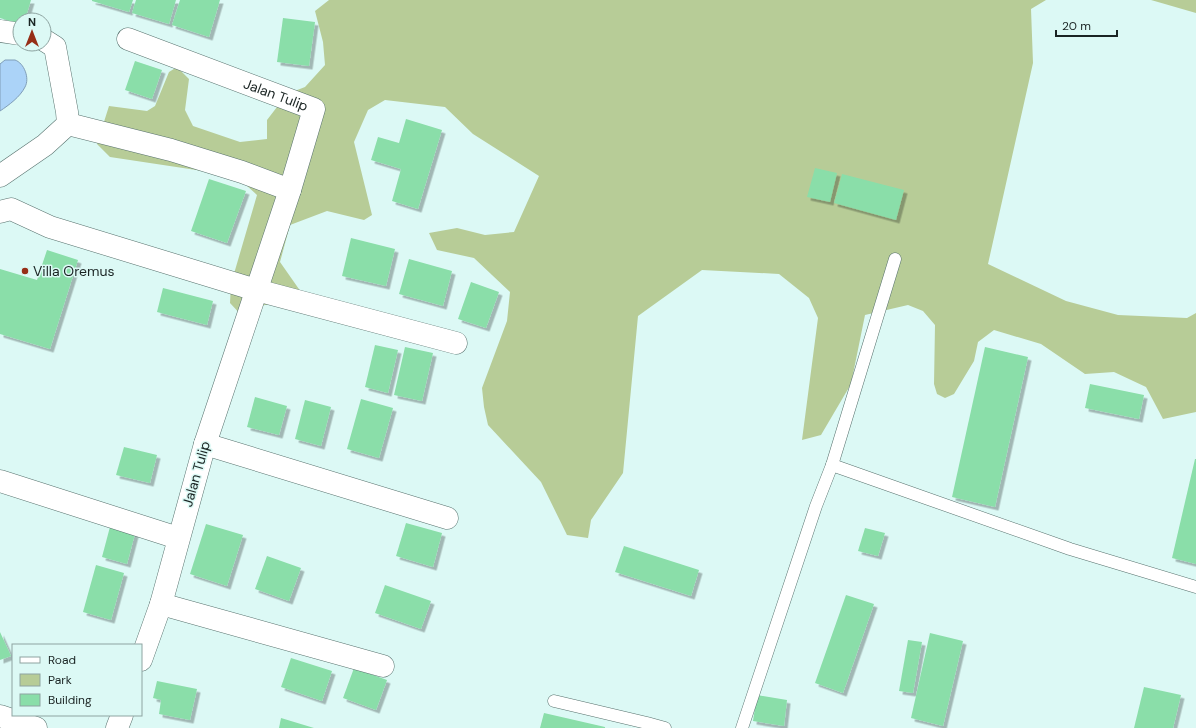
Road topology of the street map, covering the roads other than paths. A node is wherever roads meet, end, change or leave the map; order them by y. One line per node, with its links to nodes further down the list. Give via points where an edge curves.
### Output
1 (0, 31): 2 (street)
2 (12, 33)
3 (128, 38): 7 (street, Jalan Tulip, via 314,109)
4 (52, 45): 5 (street, via 55,47)
5 (68, 124): 6 (street, via 45,145); 7 (street, via 178,152)
6 (0, 176)
7 (290, 190): 10 (street, Jalan Tulip)
8 (0, 212): 10 (street, via 11,209 50,227)
9 (895, 259): 13 (lane)
10 (256, 290): 11 (street); 12 (street, Jalan Tulip)
11 (456, 343)
12 (205, 444): 15 (street); 16 (street, Jalan Tulip)
13 (832, 465): 17 (lane, via 1070,549); 27 (lane)
14 (0, 481): 16 (street)
15 (447, 518)
16 (178, 538): 18 (street, Jalan Tulip)
17 (1196, 587)
18 (161, 604): 19 (street, Jalan Tulip); 20 (street)
19 (142, 657)
20 (382, 666)
21 (554, 701): 26 (lane)
22 (0, 716): 24 (street)
23 (122, 716): 25 (street)
24 (36, 728)
25 (117, 728)
26 (665, 728)
27 (742, 728)

